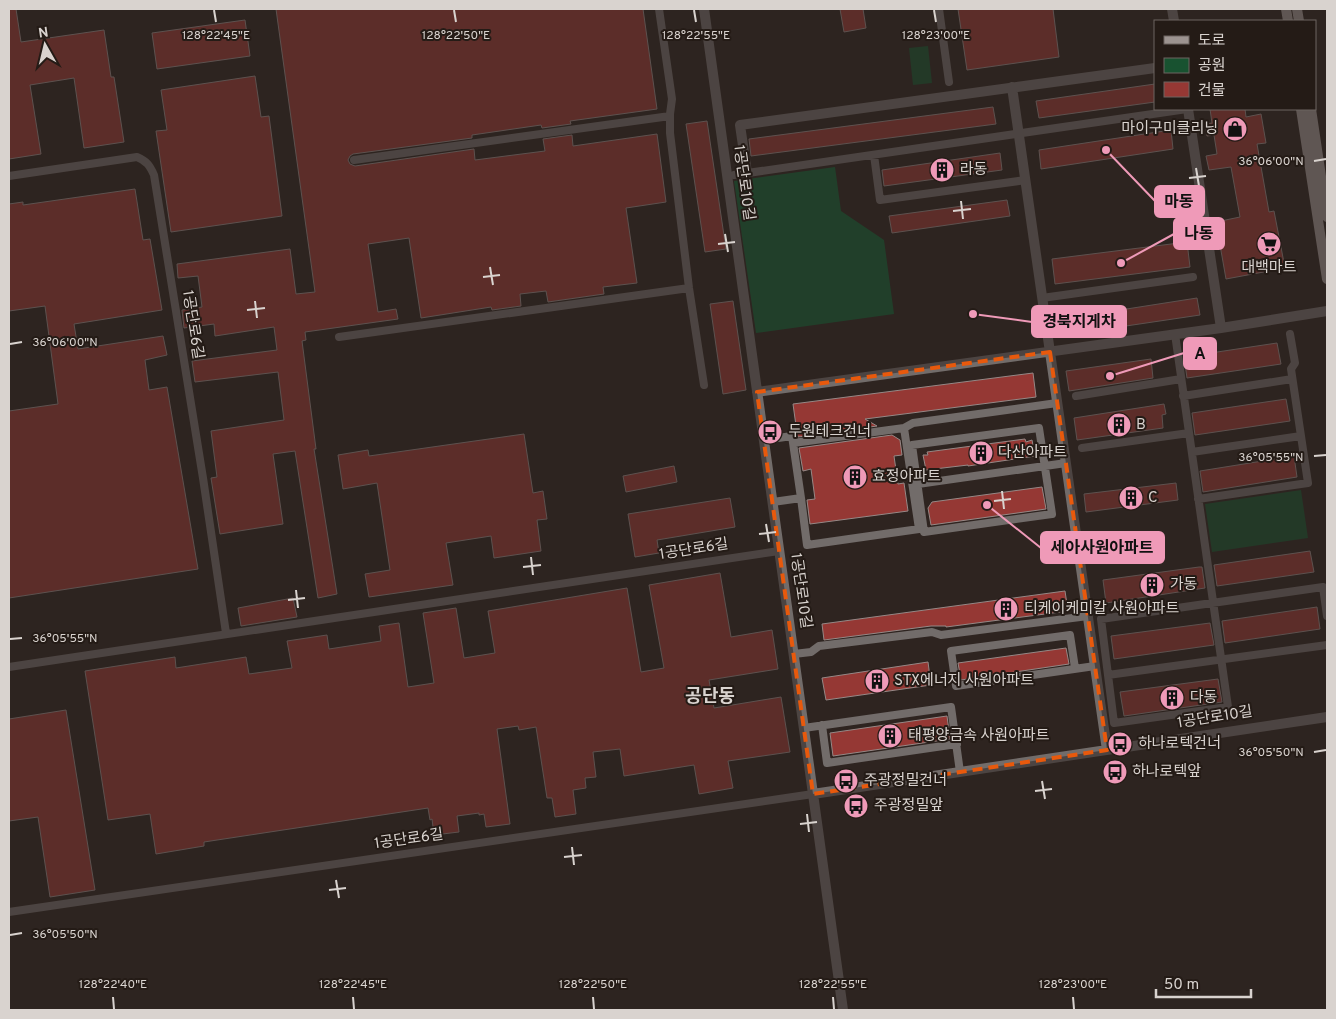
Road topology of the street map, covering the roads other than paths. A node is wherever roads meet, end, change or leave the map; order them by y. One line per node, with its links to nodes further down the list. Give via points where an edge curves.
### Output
1 (658, 9): 11 (lane, via 672,99)
2 (704, 9): 33 (street, 1공단로10길)
3 (939, 9): 5 (lane)
4 (1154, 68): 6 (street)
5 (949, 82)
6 (1012, 87): 12 (street); 15 (street, via 740,125)
7 (1180, 110): 12 (lane)
8 (1187, 110): 25 (street)
9 (1301, 110): 21 (street)
10 (1312, 110): 19 (street)
11 (670, 116): 14 (lane); 22 (lane)
12 (1019, 134): 13 (lane); 18 (street)
13 (874, 155): 15 (lane); 18 (lane, via 880,200)
14 (354, 160)
15 (747, 173): 16 (lane)
16 (734, 175)
17 (9, 176): 54 (lane, 1공단로6길, via 137,158 150,166 204,478)
18 (1026, 180): 23 (street)
19 (1327, 216)
20 (1193, 277): 23 (lane)
21 (1327, 279)
22 (689, 288): 28 (lane); 32 (lane)
23 (1042, 298): 29 (street)
24 (1327, 311): 25 (street)
25 (1221, 328): 26 (street)
26 (1175, 334): 29 (street); 31 (lane)
27 (1290, 334): 30 (lane, via 1295,363 1291,369)
28 (338, 337)
29 (1050, 352): 33 (street); 36 (street)
30 (1292, 379): 35 (lane); 39 (lane)
31 (1181, 380): 34 (lane); 35 (lane)
32 (704, 385)
33 (757, 392): 40 (street, 1공단로10길)
34 (1076, 396)
35 (1184, 396): 38 (lane)
36 (1057, 403): 37 (lane, via 913,422); 44 (street)
37 (904, 428): 41 (lane); 47 (lane, via 919,529 807,545)
38 (1189, 433): 42 (lane); 43 (lane)
39 (1301, 436): 43 (lane); 48 (lane, via 1308,483)
40 (764, 440): 41 (lane, via 792,436); 49 (street, 1공단로10길)
41 (793, 443): 47 (lane)
42 (1082, 448)
43 (1192, 452): 48 (lane)
44 (1066, 463): 45 (lane); 52 (street)
45 (1045, 466): 46 (lane); 46 (lane, via 1039,428 912,445); 46 (lane, via 1052,514 924,532)
46 (918, 484)
47 (800, 498): 49 (lane)
48 (1198, 499): 51 (lane)
49 (772, 502): 50 (street, 1공단로10길)
50 (779, 550): 54 (lane, 1공단로6길); 56 (street, 1공단로10길)
51 (1213, 603): 53 (lane, via 1323,587); 57 (lane); 61 (lane, via 1101,619)
52 (1088, 616): 56 (lane, via 941,635 932,632 819,646 811,652); 58 (street)
53 (1327, 616)
54 (226, 633): 59 (lane, 1공단로6길)
55 (1327, 645): 57 (lane)
56 (794, 654): 64 (street, 1공단로10길)
57 (1222, 660): 61 (lane); 61 (lane, via 1228,707 1114,723)
58 (1095, 666): 60 (lane); 66 (street)
59 (9, 667)
60 (1075, 668): 60 (lane, via 1070,635 950,651 956,686)
61 (1108, 676)
62 (1327, 717): 66 (street, 1공단로10길)
63 (822, 725): 64 (lane); 65 (lane, via 951,707); 65 (lane, via 827,763)
64 (804, 728): 68 (street, 1공단로10길)
65 (957, 744): 67 (lane)
66 (1107, 750): 67 (street, 1공단로10길)
67 (960, 772): 68 (street, 1공단로10길)
68 (813, 794): 69 (lane, 1공단로6길); 70 (street, 1공단로10길)
69 (9, 912)
70 (843, 1010)

